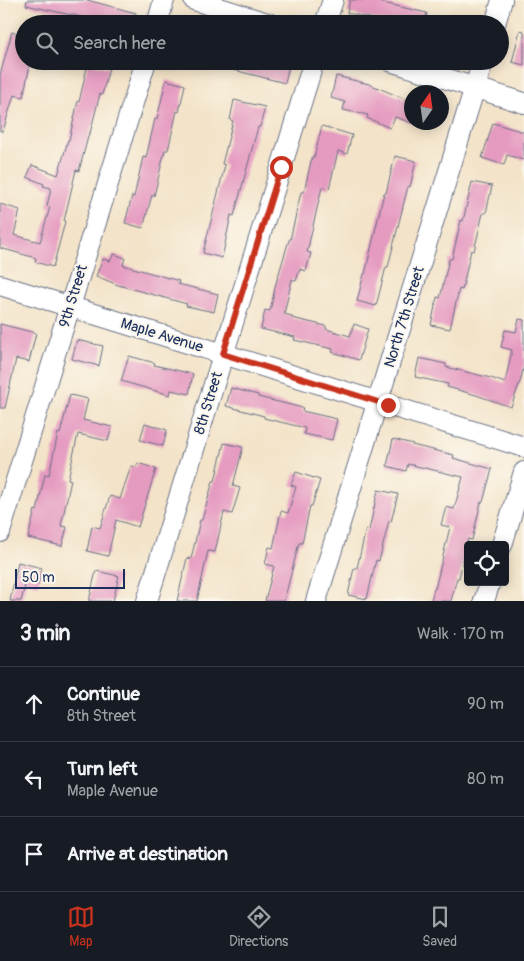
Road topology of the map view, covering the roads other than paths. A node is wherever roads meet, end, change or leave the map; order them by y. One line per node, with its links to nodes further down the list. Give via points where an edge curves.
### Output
1 (164, 0): 5 (street)
2 (194, 0): 6 (street)
3 (333, 0): 7 (street)
4 (502, 0): 8 (street)
5 (160, 15)
6 (242, 15)
7 (329, 15)
8 (498, 15)
9 (143, 70): 16 (street, 9th Street)
10 (311, 70): 17 (street, 8th Street)
11 (418, 70): 13 (street)
12 (480, 70): 13 (street, North 7th Street)
13 (475, 88): 14 (street); 18 (street, North 7th Street)
14 (524, 103)
15 (0, 285): 16 (street, Maple Avenue)
16 (70, 307): 17 (street, Maple Avenue); 21 (street, 9th Street)
17 (223, 354): 18 (street, Maple Avenue); 24 (street, 8th Street)
18 (377, 402): 19 (street, Maple Avenue); 25 (street, North 7th Street)
19 (524, 447)
20 (524, 472): 22 (street)
21 (0, 532)
22 (503, 541)
23 (489, 586): 26 (street)
24 (147, 601)
25 (316, 601)
26 (484, 601)

